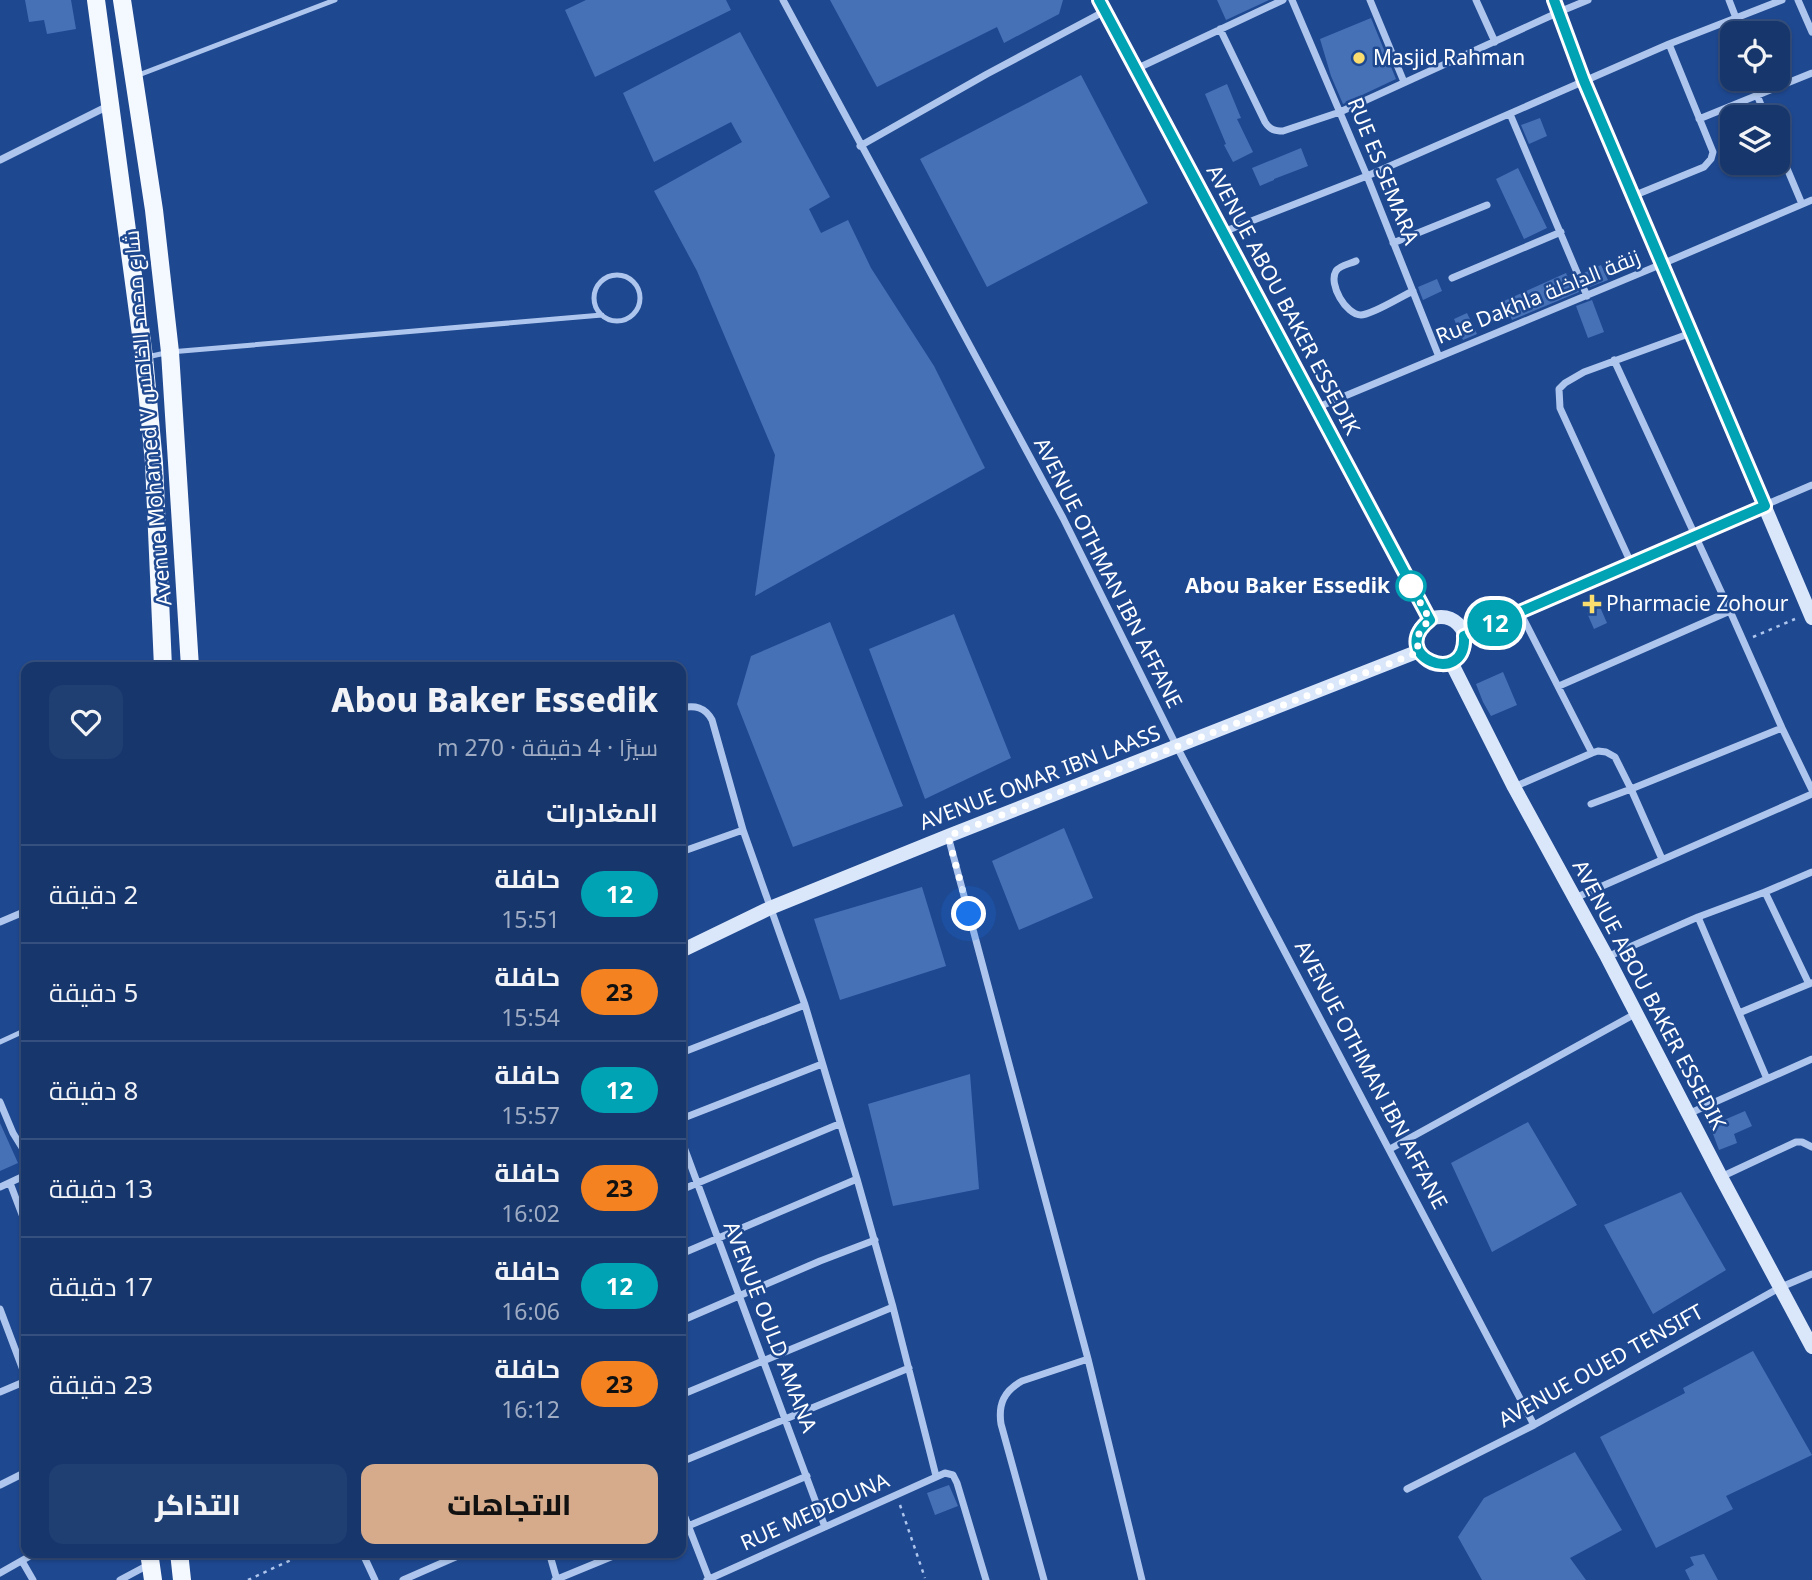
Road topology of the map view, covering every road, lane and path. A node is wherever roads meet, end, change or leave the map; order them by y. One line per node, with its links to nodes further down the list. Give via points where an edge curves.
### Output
1 (96, 0): 26 (main road, Avenue Mohamed V شارع محمد الخامس)
2 (122, 0): 22 (main road, Avenue Mohamed V شارع محمد الخامس)
3 (335, 0): 22 (lane)
4 (783, 0): 31 (street, AVENUE OTHMAN IBN AFFANE)
5 (1283, 0): 16 (street)
6 (1292, 0): 28 (street, RUE ES SEMARA)
7 (1370, 0): 24 (street)
8 (1476, 0): 18 (street)
9 (1588, 0): 14 (street)
10 (1729, 0): 15 (street)
11 (1782, 0): 15 (street)
12 (1798, 0): 17 (street)
13 (1102, 6): 20 (street, AVENUE ABOU BAKER ESSEDIK); 31 (street)
14 (1557, 6): 18 (street); 23 (street)
15 (1736, 18): 19 (street)
16 (1220, 29): 20 (street); 28 (street, via 1269,128 1283,131)
17 (1812, 32)
18 (1494, 42): 24 (street)
19 (1669, 44): 23 (street); 30 (street)
20 (1136, 69): 39 (street, AVENUE ABOU BAKER ESSEDIK)
21 (1812, 73): 25 (street)
22 (133, 77): 49 (main road, Avenue Mohamed V شارع محمد الخامس)
23 (1584, 81): 29 (street); 35 (street)
24 (1404, 82): 28 (street)
25 (1756, 96): 27 (street); 30 (street)
26 (110, 104): 32 (street); 50 (main road, Avenue Mohamed V شارع محمد الخامس)
27 (1760, 105)
28 (1340, 112): 34 (street, RUE ES SEMARA)
29 (1510, 114): 34 (street); 40 (street)
30 (1699, 119): 35 (street, via 1713,152 1709,163)
31 (860, 146): 71 (street, AVENUE OTHMAN IBN AFFANE, via 1063,518)
32 (0, 160)
33 (1790, 175): 37 (street)
34 (1367, 176): 39 (street); 41 (street, RUE ES SEMARA)
35 (1633, 196): 43 (street)
36 (1812, 200): 37 (street, Rue Dakhla زنقة الداخلة)
37 (1802, 204): 43 (street, Rue Dakhla زنقة الداخلة)
38 (1487, 205): 41 (street)
39 (1222, 232): 53 (street, AVENUE ABOU BAKER ESSEDIK)
40 (1561, 232): 44 (street); 46 (street)
41 (1394, 243): 45 (street, RUE ES SEMARA)
42 (1356, 261): 45 (street, via 1334,275 1341,301 1352,312 1364,315)
43 (1662, 264): 46 (street, Rue Dakhla زنقة الداخلة); 48 (street)
44 (1452, 278)
45 (1413, 291): 51 (street, RUE ES SEMARA)
46 (1587, 296): 51 (street, Rue Dakhla زنقة الداخلة)
47 (602, 315): 47 (lane, via 625,320 635,313 640,302 633,280 610,275 600,282 595,305); 49 (lane)
48 (1691, 333): 52 (street); 55 (street)
49 (170, 352): 50 (lane); 66 (main road, Avenue Mohamed V شارع محمد الخامس)
50 (144, 357): 65 (main road, Avenue Mohamed V شارع محمد الخامس)
51 (1439, 357): 53 (street, Rue Dakhla زنقة الداخلة)
52 (1614, 360): 56 (street); 57 (street, via 1565,383 1558,398)
53 (1316, 408): 61 (street, AVENUE ABOU BAKER ESSEDIK)
54 (1812, 485): 55 (street)
55 (1765, 506): 56 (street); 60 (street)
56 (1696, 535): 57 (street); 58 (street)
57 (1631, 563): 59 (street)
58 (1730, 611): 63 (street); 68 (street)
59 (1520, 612): 62 (street); 68 (street)
60 (1811, 615): 63 (path)
61 (1430, 620): 62 (street, via 1451,619); 64 (street, via 1419,630)
62 (1464, 636): 67 (street, via 1462,652)
63 (1744, 642): 70 (street)
64 (1419, 652): 67 (street, via 1437,664); 71 (street, AVENUE OMAR IBN LAASS)
65 (163, 662)
66 (190, 662)
67 (1451, 662): 73 (street, AVENUE ABOU BAKER ESSEDIK)
68 (1559, 686): 72 (street)
69 (686, 707): 77 (street, via 703,709 712,720)
70 (1782, 728): 74 (street); 75 (street)
71 (1177, 747): 78 (street, AVENUE OMAR IBN LAASS); 106 (street, AVENUE OTHMAN IBN AFFANE)
72 (1592, 753): 73 (street); 74 (street, via 1615,757)
73 (1514, 787): 83 (street, AVENUE ABOU BAKER ESSEDIK)
74 (1632, 789): 76 (street); 80 (street)
75 (1812, 792): 80 (street)
76 (1591, 804)
77 (743, 830): 79 (street); 84 (street)
78 (948, 836): 84 (street, AVENUE OMAR IBN LAASS); 126 (street)
79 (686, 850)
80 (1662, 859): 83 (street)
81 (1812, 872): 82 (street)
82 (1765, 892): 86 (street); 90 (street)
83 (1575, 898): 89 (street, AVENUE ABOU BAKER ESSEDIK)
84 (770, 908): 88 (street, AVENUE OMAR IBN LAASS); 91 (street)
85 (21, 913): 87 (street)
86 (1698, 917): 89 (street); 92 (street)
87 (0, 922)
88 (686, 949)
89 (1606, 957): 93 (street, AVENUE ABOU BAKER ESSEDIK)
90 (1810, 984): 92 (street)
91 (805, 1005): 96 (street); 98 (street)
92 (1739, 1013): 99 (street)
93 (1635, 1014): 101 (street, AVENUE ABOU BAKER ESSEDIK); 106 (street)
94 (21, 1032): 95 (lane)
95 (0, 1042)
96 (686, 1052)
97 (1812, 1059): 99 (street)
98 (822, 1064): 102 (street); 103 (street)
99 (1767, 1079): 101 (street)
100 (0, 1104): 104 (street)
101 (1688, 1114): 108 (street, AVENUE ABOU BAKER ESSEDIK)
102 (686, 1117)
103 (839, 1124): 110 (street); 112 (street)
104 (21, 1146)
105 (1812, 1147): 108 (street, via 1796,1142)
106 (1390, 1149): 134 (street, AVENUE OTHMAN IBN AFFANE)
107 (686, 1153): 112 (street, AVENUE OULD AMANA)
108 (1721, 1177): 120 (street, AVENUE ABOU BAKER ESSEDIK)
109 (21, 1178): 111 (street)
110 (857, 1179): 116 (street); 117 (street)
111 (10, 1183): 113 (street); 115 (street)
112 (697, 1183): 114 (street); 116 (street, AVENUE OULD AMANA)
113 (0, 1187)
114 (686, 1188)
115 (21, 1212)
116 (718, 1237): 118 (street); 121 (street, AVENUE OULD AMANA)
117 (875, 1240): 121 (street); 122 (street)
118 (686, 1252)
119 (1812, 1274): 120 (street, AVENUE OUED TENSIFT)
120 (1779, 1288): 125 (street, AVENUE ABOU BAKER ESSEDIK); 134 (street, AVENUE OUED TENSIFT)
121 (740, 1295): 124 (street); 127 (street, AVENUE OULD AMANA)
122 (893, 1307): 127 (street); 129 (street)
123 (0, 1309): 128 (street)
124 (686, 1319)
125 (1812, 1347)
126 (1088, 1359): 167 (street, via 1022,1381 1007,1392 1000,1407); 168 (street)
127 (764, 1361): 132 (street); 133 (street, AVENUE OULD AMANA)
128 (21, 1366)
129 (909, 1368): 133 (street); 138 (street)
130 (21, 1382): 131 (street)
131 (0, 1392)
132 (686, 1393)
133 (786, 1419): 135 (street); 137 (street, AVENUE OULD AMANA)
134 (1534, 1425): 140 (street, AVENUE OUED TENSIFT)
135 (686, 1460)
136 (21, 1474): 139 (street)
137 (807, 1476): 142 (street, AVENUE OULD AMANA); 143 (street)
138 (936, 1476): 141 (street, RUE MEDIOUNA); 166 (street, via 953,1475 957,1483)
139 (0, 1485)
140 (1407, 1489)
141 (897, 1495): 142 (street, RUE MEDIOUNA); 156 (path)
142 (825, 1527): 154 (street, RUE MEDIOUNA)
143 (686, 1528)
144 (686, 1530): 164 (street)
145 (27, 1558): 152 (street)
146 (180, 1558): 159 (main road)
147 (295, 1558): 160 (path)
148 (365, 1558): 161 (street)
149 (453, 1558): 162 (street)
150 (550, 1558): 163 (street)
151 (609, 1558): 163 (street)
152 (22, 1561): 155 (street); 157 (street)
153 (151, 1565): 158 (street)
154 (726, 1571): 164 (street, RUE MEDIOUNA); 165 (street)
155 (0, 1573)
156 (925, 1578)
157 (33, 1580)
158 (120, 1580)
159 (182, 1580)
160 (248, 1580)
161 (374, 1580)
162 (402, 1580)
163 (556, 1580)
164 (708, 1580)
165 (729, 1580)
166 (986, 1580)
167 (1044, 1580)
168 (1142, 1580)

